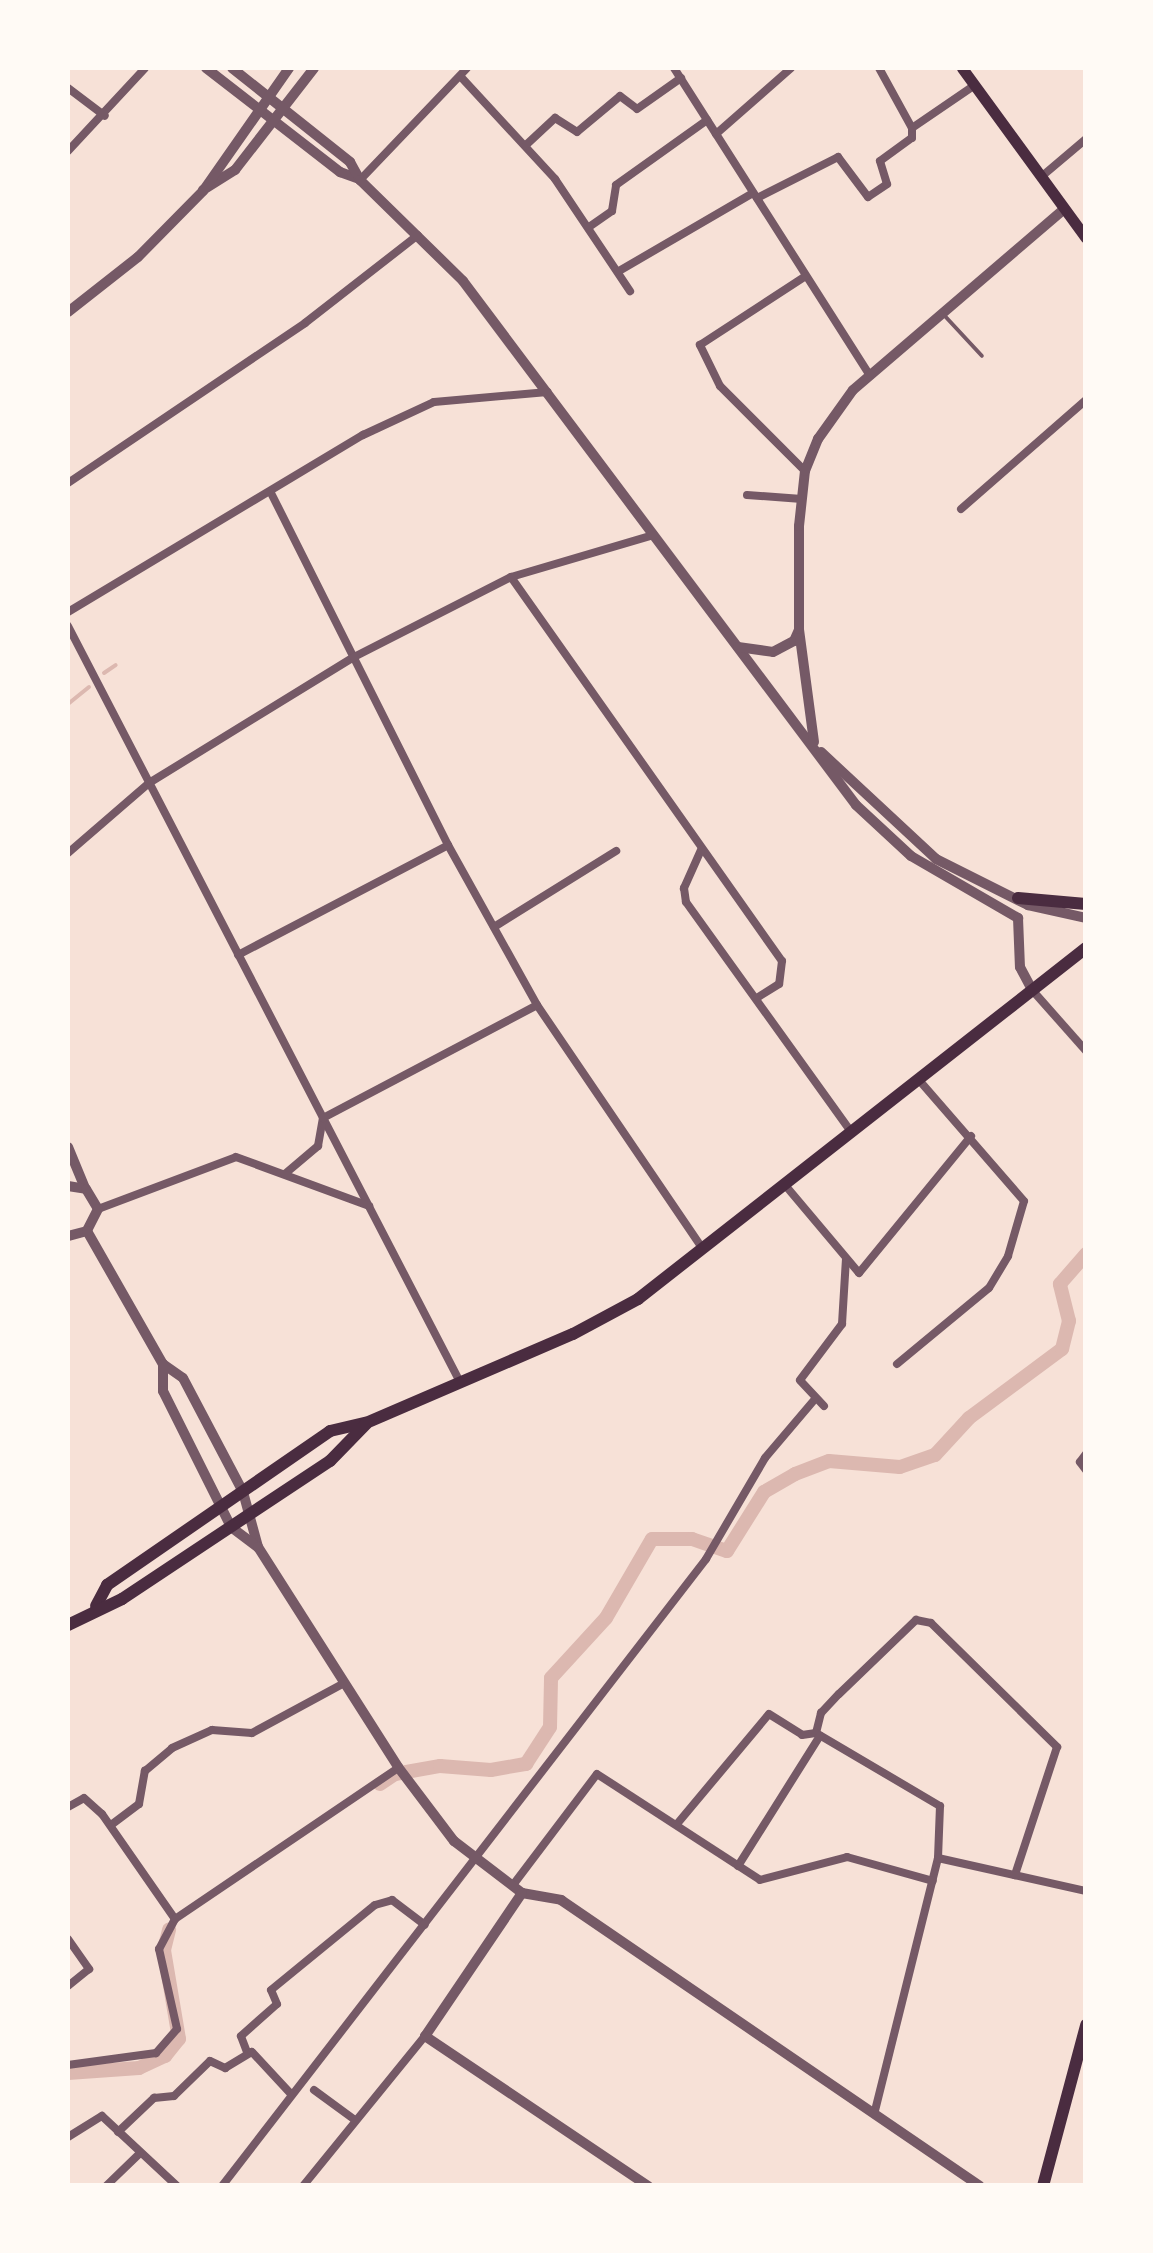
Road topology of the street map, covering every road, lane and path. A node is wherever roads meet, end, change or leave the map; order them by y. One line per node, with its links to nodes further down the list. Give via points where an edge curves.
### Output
1 (145, 68): 18 (street)
2 (206, 68): 16 (street)
3 (232, 68): 15 (street)
4 (289, 68): 15 (street)
5 (314, 68): 17 (street)
6 (467, 68): 11 (street)
7 (674, 68): 12 (street)
8 (790, 68): 22 (street)
9 (879, 68): 21 (street)
10 (962, 68): 13 (main road)
11 (461, 77): 24 (street); 27 (street)
12 (681, 78): 20 (street); 24 (street, via 636,109 620,96 577,132 556,118)
13 (975, 85): 21 (street); 26 (main road)
14 (68, 88): 18 (street)
15 (271, 94): 16 (street); 17 (street)
16 (262, 106): 19 (street); 28 (street)
17 (288, 107): 19 (street); 27 (street, via 350,162)
18 (105, 116): 25 (street)
19 (278, 119): 27 (street, via 340,172); 28 (street, via 235,170)
20 (708, 120): 22 (street); 31 (street, via 616,185 612,211)
21 (912, 128): 29 (street, via 912,138 880,161 887,184 868,198 838,157)
22 (716, 134): 29 (street)
23 (1086, 138): 26 (street)
24 (526, 145): 31 (street)
25 (68, 151)
26 (1041, 177): 30 (main road)
27 (360, 180): 32 (street)
28 (202, 190): 37 (street, via 127,266)
29 (755, 195): 34 (street); 35 (street)
30 (1064, 209): 33 (main road); 38 (street)
31 (589, 227): 34 (street)
32 (418, 235): 41 (street); 44 (street, via 305,324)
33 (1086, 238)
34 (619, 271): 36 (street)
35 (806, 276): 40 (street); 43 (street, via 700,344 722,388)
36 (630, 291)
37 (68, 312)
38 (943, 314): 39 (lane); 40 (street)
39 (982, 356)
40 (870, 376): 43 (street, via 830,418)
41 (548, 392): 45 (street, via 434,402 363,434); 49 (street)
42 (1086, 400): 48 (street)
43 (805, 471): 47 (street)
44 (68, 483)
45 (271, 493): 51 (street); 55 (street)
46 (747, 495): 47 (street)
47 (802, 500): 53 (street)
48 (962, 509)
49 (654, 536): 50 (street); 54 (street)
50 (511, 576): 55 (street); 59 (street)
51 (68, 612)
52 (68, 626): 57 (street)
53 (799, 629): 54 (street, via 794,641 773,652); 56 (street)
54 (736, 647): 56 (street)
55 (354, 657): 57 (street); 58 (street)
56 (818, 747): 62 (street, via 919,846); 68 (street, via 848,796 892,840 1018,918 1020,967)
57 (149, 784): 61 (street); 67 (street)
58 (448, 845): 65 (street); 67 (street)
59 (700, 850): 69 (street, via 684,888 686,902); 69 (street, via 782,961 779,984)
60 (616, 851): 65 (street)
61 (68, 853)
62 (1018, 898): 63 (main road); 64 (street)
63 (1086, 904)
64 (1086, 918)
65 (494, 927): 70 (street)
66 (1086, 948): 68 (main road)
67 (238, 955): 73 (street)
68 (1033, 992): 71 (street); 72 (main road)
69 (757, 998): 74 (street)
70 (538, 1005): 73 (street); 85 (street)
71 (1086, 1051)
72 (919, 1080): 74 (main road); 75 (street)
73 (323, 1118): 77 (street, via 318,1146); 81 (street)
74 (851, 1132): 78 (main road)
75 (971, 1136): 86 (street, via 859,1273); 88 (street, via 1022,1196 1022,1215 989,1288)
76 (68, 1146): 80 (street)
77 (286, 1173): 81 (street); 82 (street, via 236,1158)
78 (784, 1185): 85 (main road); 86 (street)
79 (68, 1186): 80 (street)
80 (86, 1189): 82 (street)
81 (369, 1206): 89 (street)
82 (98, 1210): 83 (street)
83 (87, 1231): 84 (street); 87 (street)
84 (68, 1236)
85 (702, 1249): 89 (main road, via 605,1320)
86 (846, 1259): 90 (street, via 842,1324 800,1380)
87 (164, 1364): 95 (street, via 183,1378); 96 (street, via 163,1390)
88 (897, 1364)
89 (460, 1382): 92 (main road)
90 (815, 1398): 91 (street); 109 (street, via 765,1458 706,1559)
91 (824, 1406)
92 (366, 1423): 95 (main road, via 330,1431); 97 (main road, via 346,1449)
93 (1086, 1454): 94 (street)
94 (1086, 1470)
95 (242, 1492): 96 (main road); 97 (street)
96 (220, 1507): 98 (street); 100 (main road, via 108,1586)
97 (252, 1513): 98 (main road); 99 (street)
98 (230, 1527): 99 (street); 100 (main road, via 122,1599)
99 (258, 1547): 102 (street)
100 (96, 1606): 101 (main road)
101 (68, 1625)
102 (344, 1682): 104 (street); 107 (street, via 252,1734 212,1730 182,1742 153,1761 142,1777 139,1804)
103 (818, 1734): 106 (street, via 802,1736 766,1715); 108 (street, via 936,1802 943,1813); 110 (street); 111 (street, via 821,1713 865,1669 916,1620 931,1623 1057,1748)
104 (398, 1767): 109 (street); 115 (street)
105 (68, 1807): 107 (street, via 84,1798)
106 (678, 1824): 110 (street); 113 (street, via 597,1774)
107 (111, 1826): 115 (street)
108 (938, 1858): 111 (street); 112 (street)
109 (476, 1861): 113 (street); 116 (street)
110 (738, 1866): 112 (street, via 769,1880 854,1858)
111 (1015, 1876): 114 (street)
112 (933, 1881): 125 (street)
113 (517, 1889): 120 (street); 125 (street, via 561,1900)
114 (1086, 1891)
115 (175, 1919): 122 (street, via 159,1949 176,2037 144,2056)
116 (425, 1925): 121 (street, via 392,1900 375,1905 271,1990 278,2004 241,2036); 124 (street)
117 (68, 1939): 118 (street, via 88,1968)
118 (68, 1986)
119 (1086, 2025): 136 (main road)
120 (425, 2036): 126 (street); 134 (street)
121 (248, 2052): 124 (street); 127 (street, via 225,2068 206,2063 174,2096 154,2098)
122 (68, 2065)
123 (314, 2090): 126 (street)
124 (290, 2093): 132 (street)
125 (874, 2110): 135 (street)
126 (355, 2120): 133 (street)
127 (118, 2132): 128 (street, via 98,2115); 129 (street)
128 (68, 2137)
129 (140, 2153): 130 (street); 131 (street)
130 (106, 2186)
131 (176, 2186)
132 (222, 2186)
133 (303, 2186)
134 (648, 2186)
135 (980, 2186)
136 (1043, 2186)

